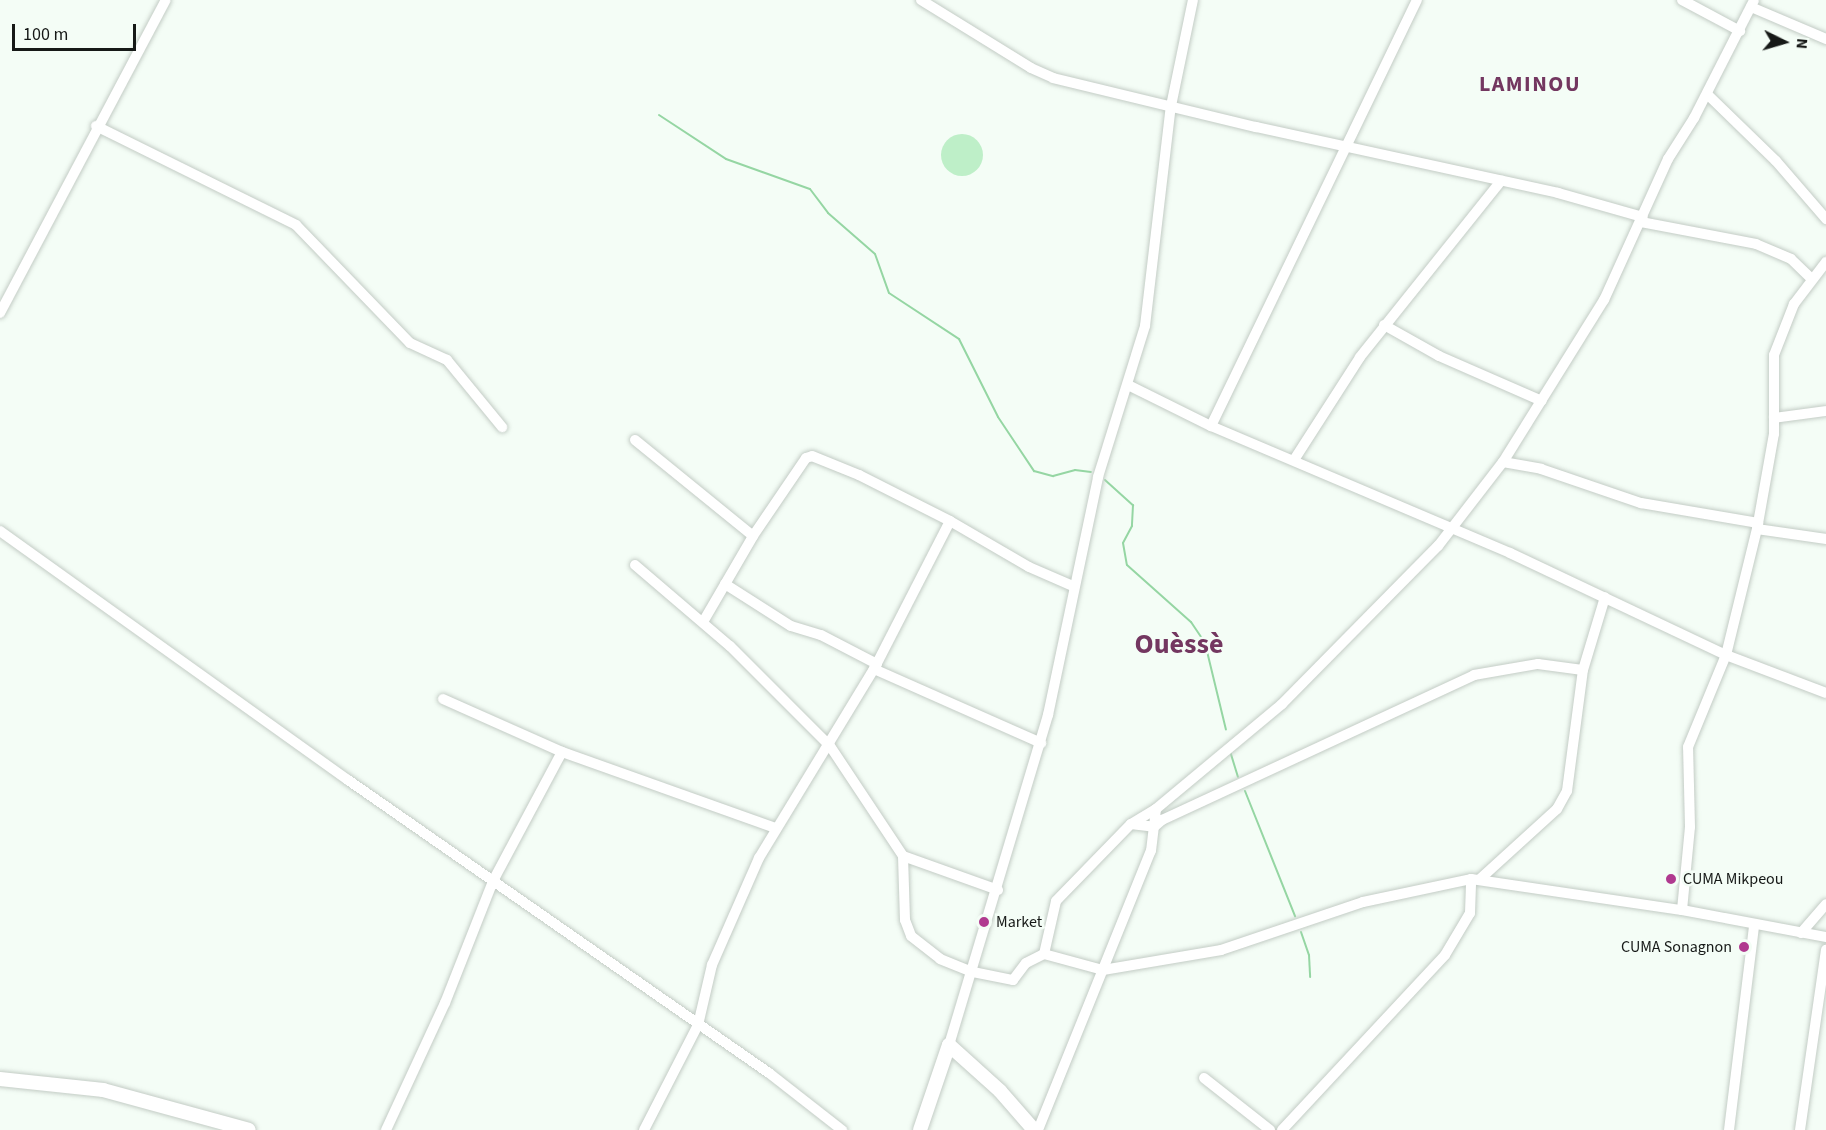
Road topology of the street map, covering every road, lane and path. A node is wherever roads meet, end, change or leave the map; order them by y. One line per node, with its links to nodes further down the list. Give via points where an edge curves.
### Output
1 (166, 0): 11 (street)
2 (921, 0): 10 (street, via 1041,73)
3 (1193, 0): 10 (street)
4 (1417, 0): 12 (street)
5 (1682, 0): 7 (street)
6 (1752, 4): 7 (street); 8 (street)
7 (1740, 31): 9 (street)
8 (1826, 39)
9 (1707, 94): 14 (street, via 1776,161); 15 (street, via 1668,159)
10 (1171, 106): 12 (street); 20 (street, via 1150,300)
11 (96, 126): 18 (street); 25 (street, via 296,225 410,343 447,360)
12 (1349, 146): 13 (street); 24 (street)
13 (1501, 181): 15 (street); 19 (street)
14 (1826, 219)
15 (1642, 220): 17 (street, via 1756,244 1791,259); 21 (street, via 1604,300)
16 (1826, 262): 17 (street)
17 (1812, 279): 23 (street, via 1784,325 1774,355)
18 (0, 313)
19 (1384, 325): 21 (street, via 1439,356); 27 (street, via 1336,391)
20 (1128, 386): 24 (street); 37 (street, via 1098,477)
21 (1542, 401): 28 (street)
22 (1826, 411): 23 (street)
23 (1774, 418): 30 (street)
24 (1211, 426): 27 (street)
25 (502, 427)
26 (635, 440): 33 (street)
27 (1294, 460): 31 (street)
28 (1503, 462): 30 (street, via 1541,469 1641,503); 31 (street)
29 (950, 520): 33 (street, via 812,456 806,458); 37 (street, via 1029,567); 41 (street)
30 (1757, 526): 34 (street); 40 (street)
31 (1452, 529): 38 (street); 48 (street, via 1282,704)
32 (0, 531): 54 (street)
33 (753, 537): 36 (street)
34 (1826, 539)
35 (635, 565): 39 (street)
36 (725, 584): 39 (street); 41 (street, via 791,626 821,635)
37 (1074, 586): 45 (street)
38 (1605, 597): 40 (street); 42 (street)
39 (703, 621): 46 (street)
40 (1726, 655): 43 (street); 57 (street, via 1688,747 1690,827)
41 (876, 667): 45 (street); 46 (street)
42 (1583, 670): 50 (street, via 1538,664 1474,675); 53 (street, via 1571,776 1562,803)
43 (1826, 693)
44 (443, 699): 47 (street)
45 (1041, 743): 55 (street)
46 (830, 746): 51 (street); 52 (street)
47 (562, 752): 51 (street); 54 (street)
48 (1156, 809): 49 (street); 50 (street)
49 (1131, 824): 50 (street); 62 (street, via 1056,901)
50 (1154, 827): 63 (street, via 1151,850)
51 (775, 828): 65 (street, via 712,965)
52 (903, 856): 55 (street); 64 (street, via 905,921 911,936 940,959)
53 (1476, 879): 57 (street); 63 (street, via 1363,902 1221,950); 76 (street, via 1467,922 1444,955)
54 (494, 881): 65 (street); 70 (street, via 437,1021)
55 (998, 890): 64 (street)
56 (1826, 904): 59 (street)
57 (1682, 910): 58 (street)
58 (1754, 925): 59 (street); 77 (street)
59 (1801, 933): 60 (street)
60 (1826, 937)
61 (1826, 950): 78 (street)
62 (1044, 954): 63 (street); 64 (street, via 1026,963 1013,980)
63 (1103, 970): 74 (street)
64 (974, 972): 66 (street)
65 (698, 1026): 71 (street); 72 (street, via 769,1073)
66 (949, 1045): 73 (main road); 74 (main road)
67 (1204, 1078): 75 (street)
68 (0, 1079): 69 (main road, via 103,1090)
69 (249, 1130)
70 (386, 1130)
71 (644, 1130)
72 (842, 1130)
73 (920, 1130)
74 (1036, 1130)
75 (1270, 1130)
76 (1282, 1130)
77 (1729, 1130)
78 (1800, 1130)

